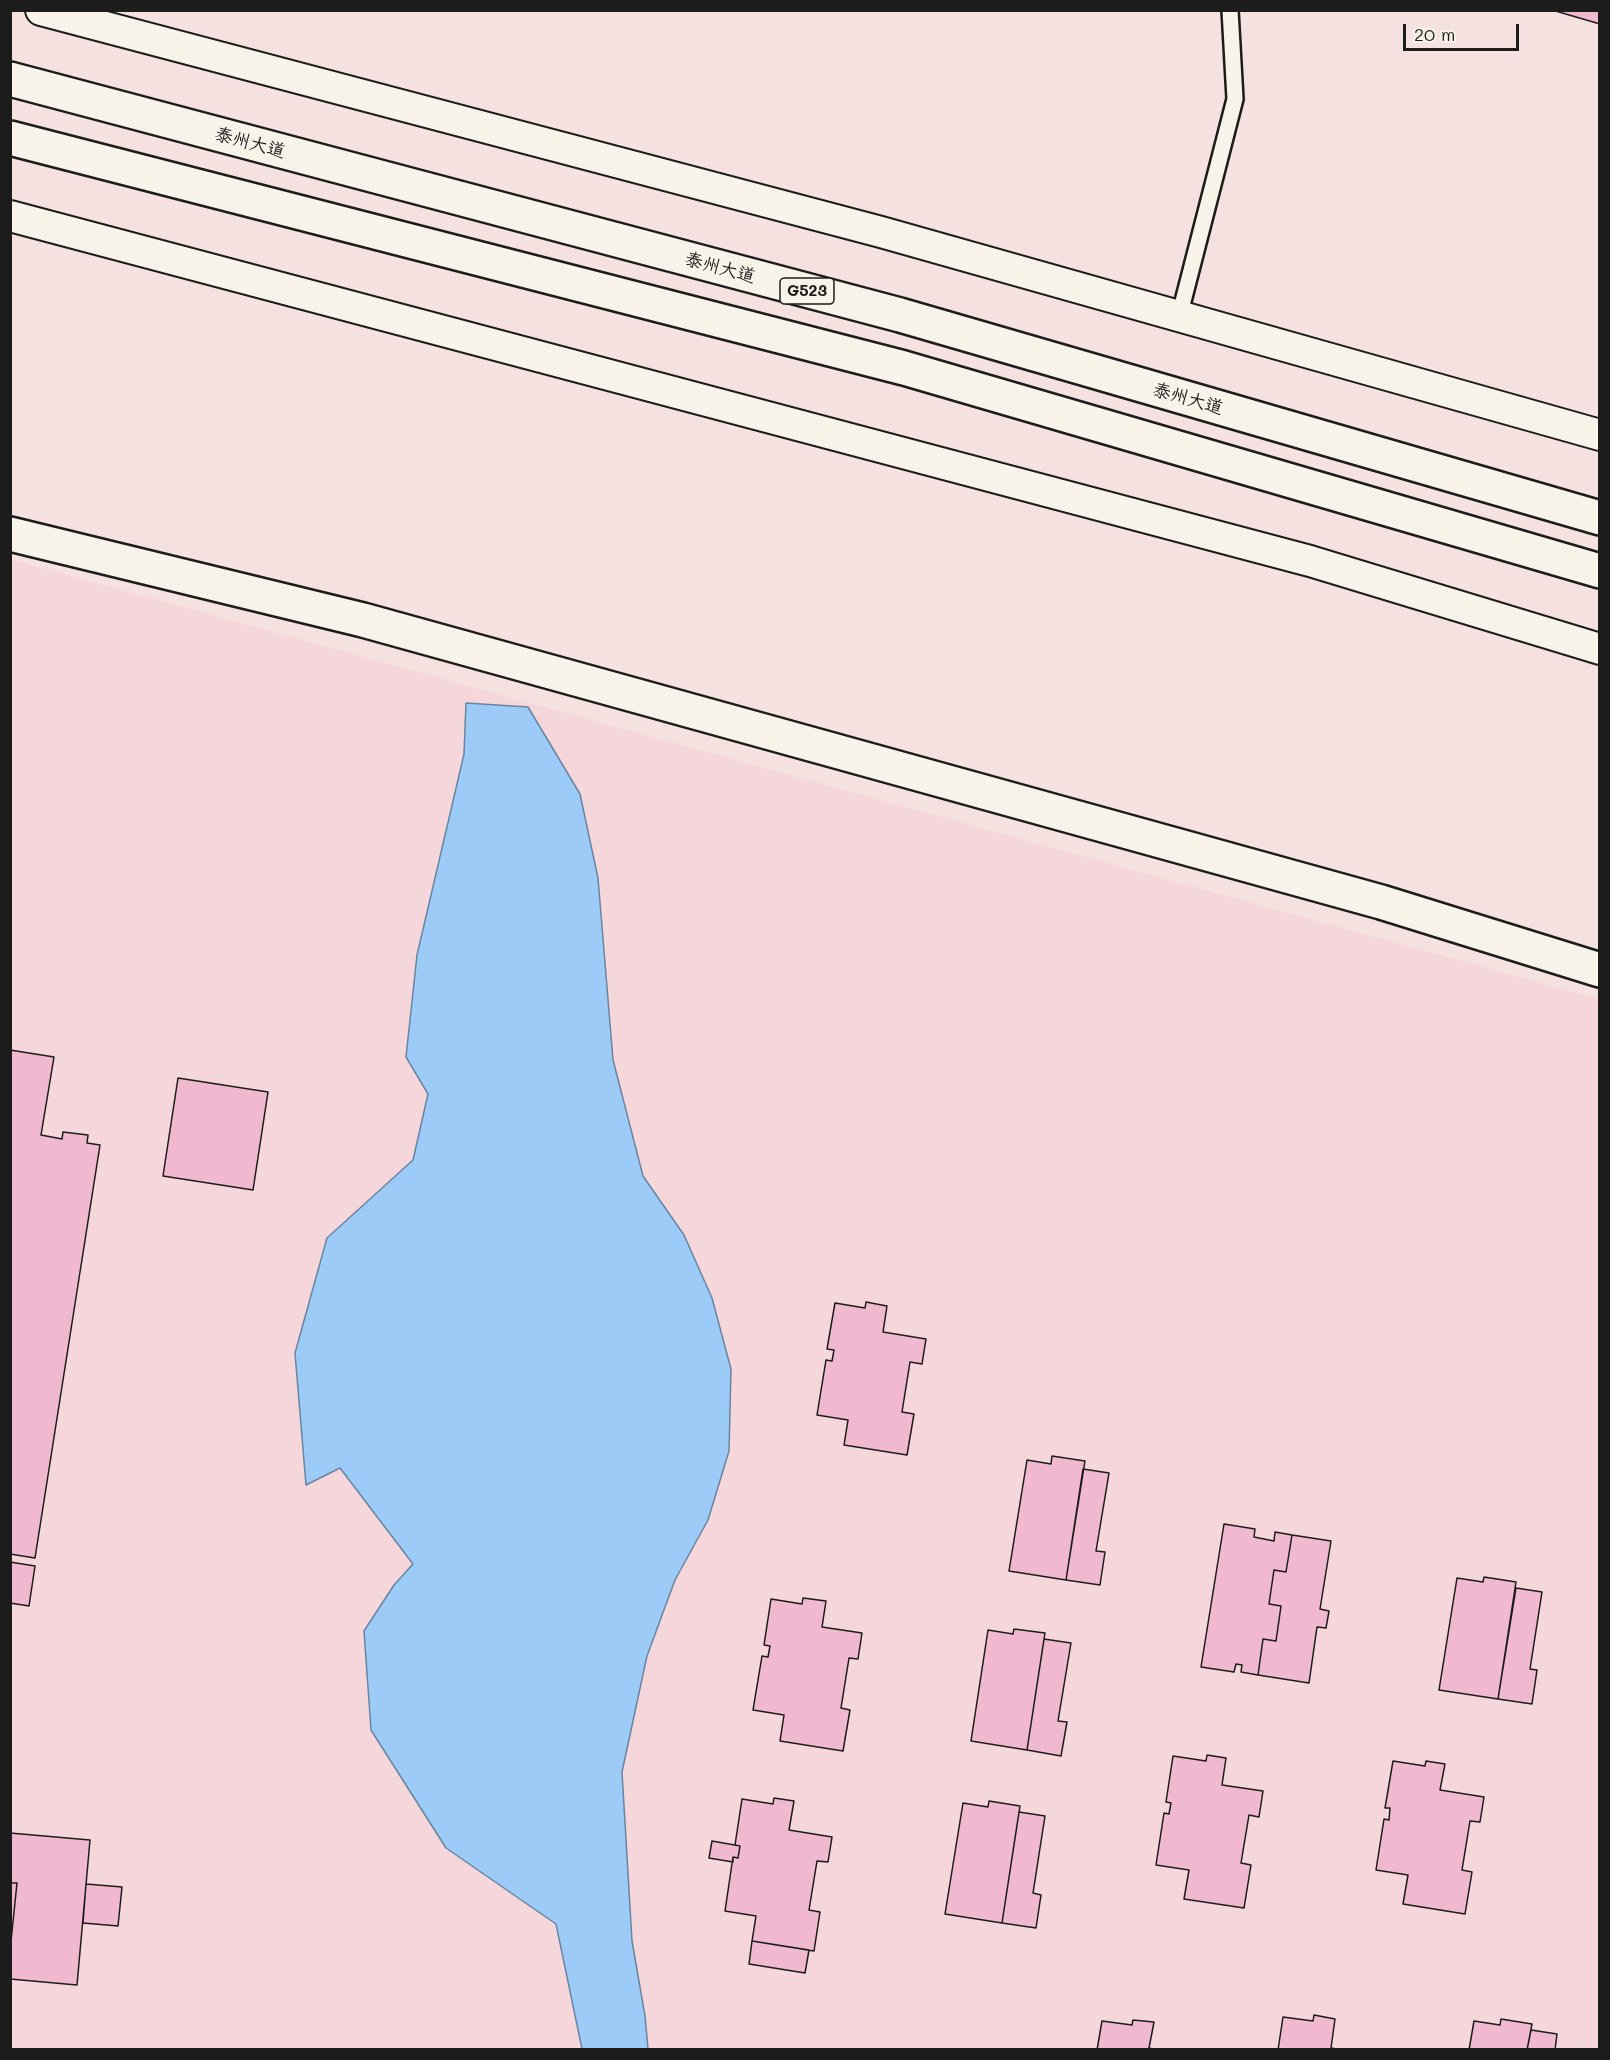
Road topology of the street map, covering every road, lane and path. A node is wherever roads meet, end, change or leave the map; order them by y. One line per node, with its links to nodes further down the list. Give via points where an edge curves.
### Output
1 (41, 10): 6 (street, via 881,232)
2 (1230, 10): 6 (lane, via 1235,99)
3 (10, 79): 8 (main road, 泰州大道 / G523, via 900,315)
4 (10, 138): 10 (main road, via 904,368)
5 (10, 216): 11 (street, via 1298,558)
6 (1179, 316): 7 (street)
7 (1599, 435)
8 (1599, 518)
9 (10, 534): 12 (main road, via 363,620 1370,898)
10 (1599, 571)
11 (1599, 649)
12 (1599, 970)

